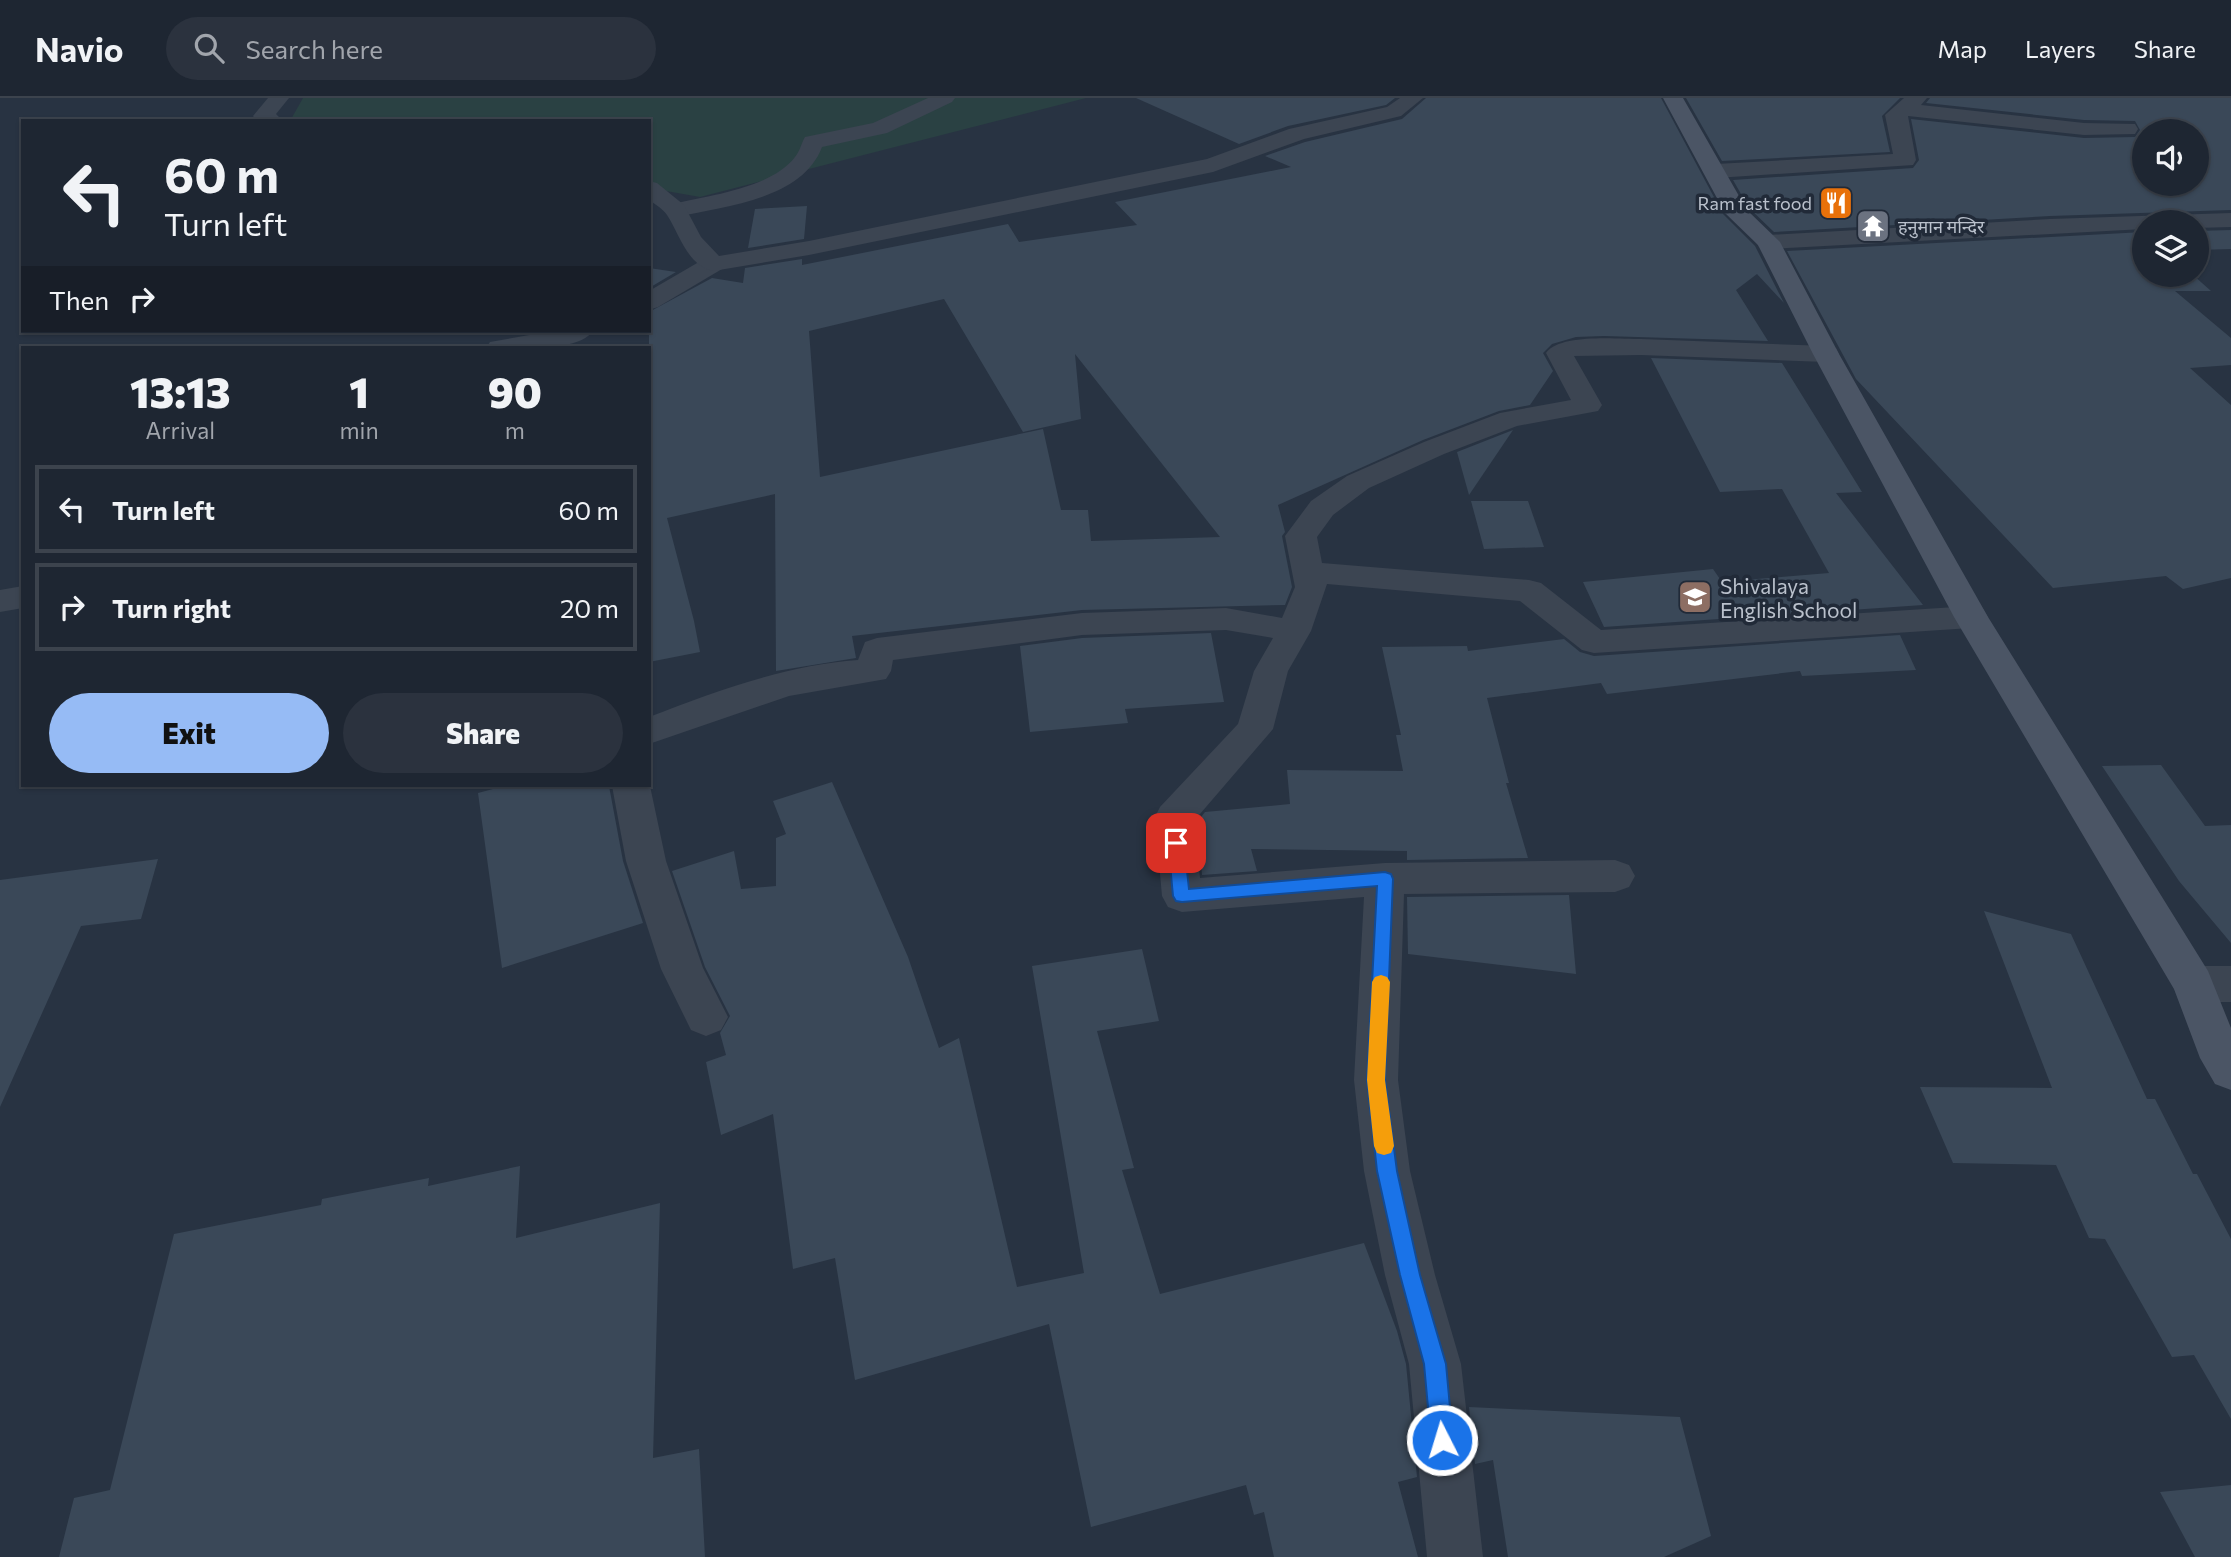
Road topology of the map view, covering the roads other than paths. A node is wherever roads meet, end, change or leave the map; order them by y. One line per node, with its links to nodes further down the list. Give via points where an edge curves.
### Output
1 (279, 98): 6 (street, via 264,116)
2 (945, 98): 10 (street, via 879,128 813,142 795,172 753,191)
3 (1413, 98): 15 (street, via 1394,112 1297,134 1213,165)
4 (1673, 98): 8 (main road)
5 (1911, 103): 7 (street, via 2057,127); 8 (street, via 1896,115 1905,160)
6 (269, 119)
7 (2127, 129)
8 (1716, 171): 14 (main road, via 1737,213)
9 (651, 190): 10 (street)
10 (676, 210): 15 (street, via 690,240)
11 (2231, 220): 12 (street)
12 (2209, 221)
13 (2132, 222): 14 (street)
14 (1768, 242): 19 (main road)
15 (713, 264): 16 (street)
16 (651, 301)
17 (575, 333): 18 (street)
18 (510, 346)
19 (1826, 354): 20 (street, via 1570,348 1559,353 1588,405 1510,419 1358,482 1322,508 1301,536); 23 (main road)
20 (1308, 572): 23 (street, via 1529,591 1594,642); 24 (street, via 1311,587)
21 (21, 597): 22 (street)
22 (0, 601)
23 (1970, 617): 29 (main road)
24 (1294, 631): 25 (street, via 1226,619 1082,624 877,650 874,671 845,671 781,687); 28 (street, via 1270,671 1255,729 1174,817 1182,896)
25 (651, 730)
26 (631, 787): 30 (street, via 646,861 682,969)
27 (1615, 876): 28 (street)
28 (1385, 879): 32 (street, via 1376,1080 1387,1171 1435,1364)
29 (2212, 984): 31 (main road, via 2215,1044)
30 (706, 1017)
31 (2231, 1070)
32 (1455, 1557)

